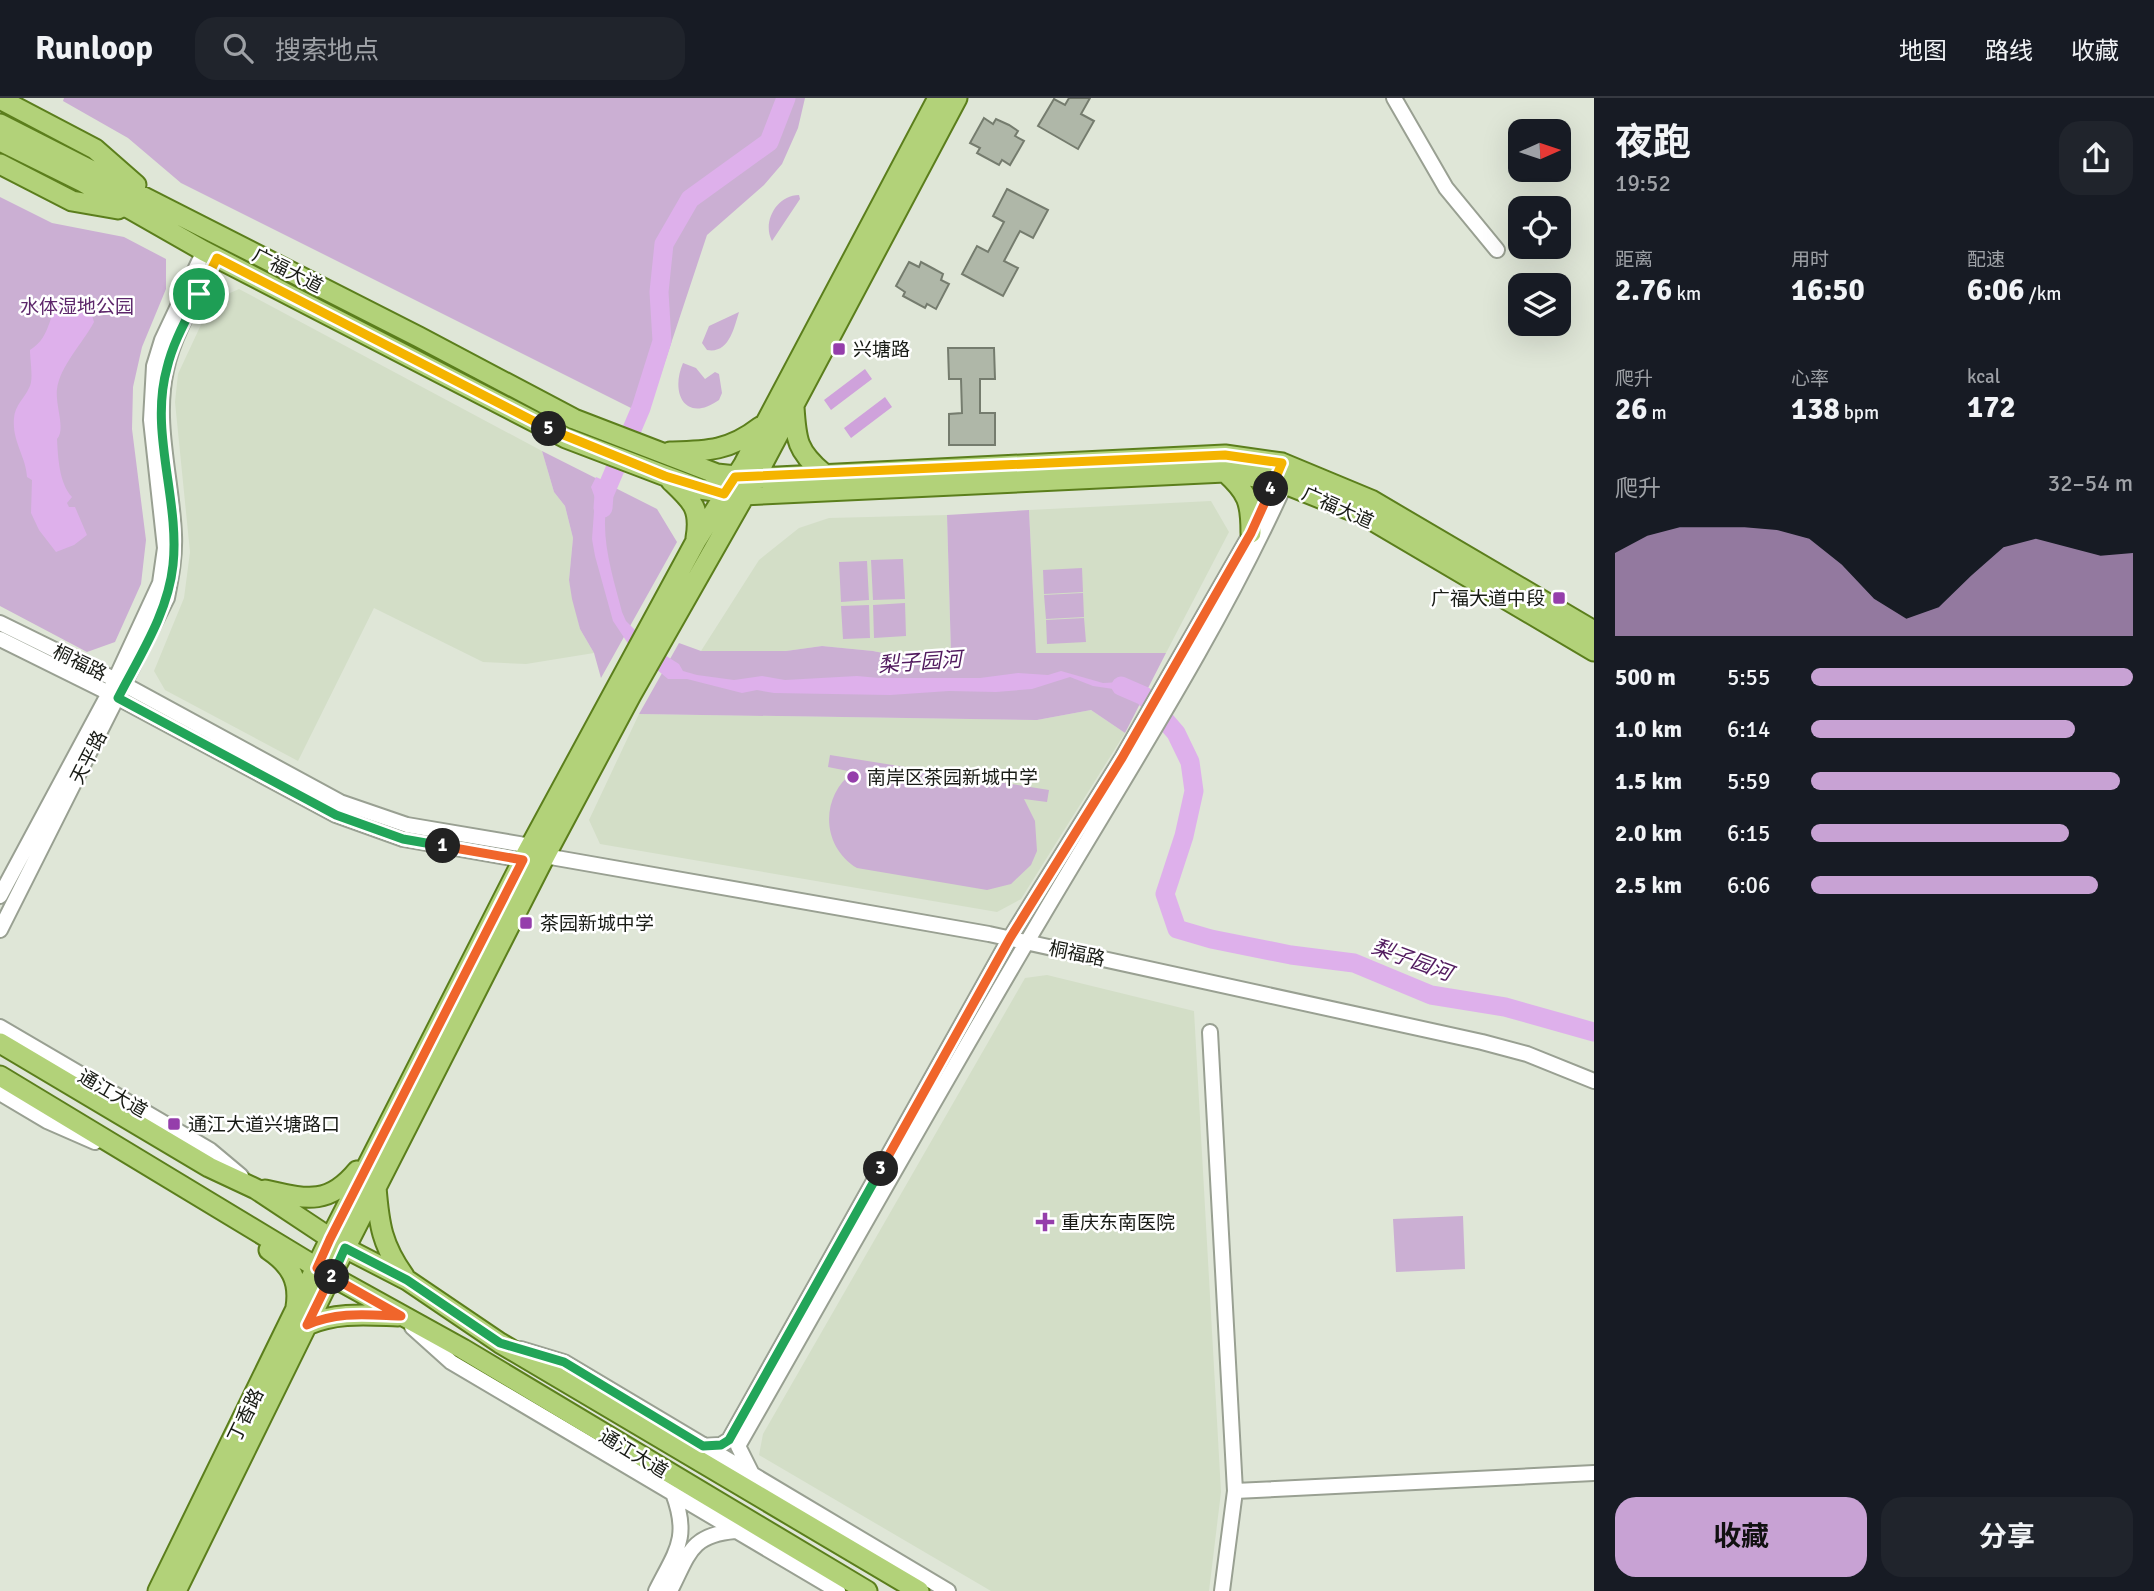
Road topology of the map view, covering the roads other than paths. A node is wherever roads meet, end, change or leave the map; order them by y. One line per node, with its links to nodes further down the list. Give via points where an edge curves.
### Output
1 (938, 98): 13 (main road)
2 (957, 98): 12 (main road)
3 (1394, 98): 10 (street, via 1446,188)
4 (0, 99): 8 (main road, via 95,149)
5 (0, 124): 8 (main road, 广福大道)
6 (0, 141): 9 (main road, 广福大道, via 83,182)
7 (0, 164): 9 (main road, via 72,201)
8 (152, 200): 14 (main road, 广福大道, via 574,419)
9 (129, 211): 11 (main road, 广福大道)
10 (1497, 250)
11 (210, 255): 17 (main road, 广福大道, via 566,438); 29 (street, 天平路, via 162,340 155,366 151,420 165,548 160,583)
12 (794, 405): 16 (main road, via 800,450); 19 (main road)
13 (763, 425): 14 (main road, via 726,448); 20 (main road)
14 (652, 449): 20 (main road, 广福大道, via 717,474)
15 (1225, 472): 18 (main road, 广福大道); 20 (main road, 广福大道); 21 (main road, via 1248,498)
16 (822, 473): 18 (main road, 广福大道, via 1225,455); 19 (main road, 广福大道)
17 (665, 476): 20 (main road, 广福大道); 22 (main road, via 700,517)
18 (1281, 476): 21 (street); 25 (main road, 广福大道, via 1371,500); 27 (main road, 广福大道, via 1365,516); 28 (street, via 1261,537)
19 (755, 478): 20 (main road, 广福大道)
20 (734, 489): 22 (main road); 23 (main road)
21 (1251, 533): 28 (street)
22 (695, 541): 23 (main road)
23 (662, 621): 31 (main road)
24 (0, 623): 29 (street, 桐福路)
25 (1594, 631)
26 (0, 639): 29 (street, 桐福路)
27 (1594, 651)
28 (1174, 680): 30 (street)
29 (116, 689): 31 (street, 桐福路, via 341,802 407,825); 32 (street, 天平路); 33 (street, 天平路)
30 (1127, 762): 34 (street); 35 (street)
31 (533, 854): 34 (street, 桐福路); 42 (main road); 44 (main road)
32 (0, 896)
33 (0, 930)
34 (1010, 938): 35 (street, 桐福路); 53 (street)
35 (1027, 942): 40 (street, 桐福路, via 1482,1042); 53 (street)
36 (0, 1027): 45 (street, 通江大道, via 210,1150)
37 (1210, 1032): 57 (street)
38 (0, 1043): 45 (main road, 通江大道, via 209,1167)
39 (0, 1076): 43 (main road, 通江大道)
40 (1594, 1081)
41 (0, 1093): 43 (street, 通江大道, via 47,1121)
42 (376, 1149): 45 (main road, via 333,1193 303,1198); 47 (main road)
43 (152, 1168): 46 (main road, 通江大道)
44 (376, 1187): 47 (main road); 49 (main road, via 381,1236)
45 (256, 1189): 47 (main road, 通江大道)
46 (210, 1204): 48 (main road, 通江大道); 51 (main road, via 284,1261 298,1290)
47 (338, 1243): 48 (main road); 49 (main road, 通江大道)
48 (324, 1272): 50 (main road, 通江大道); 51 (main road, 丁香路)
49 (407, 1280): 52 (main road, 通江大道)
50 (401, 1316): 51 (main road, via 344,1314); 58 (street, 通江大道, via 451,1362); 66 (main road, 通江大道)
51 (301, 1320): 61 (main road, 丁香路); 62 (main road, 丁香路)
52 (500, 1343): 54 (street, 通江大道, via 564,1362); 67 (main road, 通江大道)
53 (734, 1443): 54 (street); 56 (street)
54 (703, 1446): 56 (street, 通江大道)
55 (1594, 1474): 57 (street)
56 (753, 1476): 68 (street, 通江大道)
57 (1235, 1491): 69 (street)
58 (673, 1493): 59 (street, 通江大道); 60 (street)
59 (736, 1531): 60 (street, via 713,1533); 65 (street, 通江大道)
60 (687, 1544): 63 (street); 64 (street)
61 (158, 1591)
62 (176, 1591)
63 (656, 1591)
64 (670, 1591)
65 (838, 1591)
66 (867, 1591)
67 (919, 1591)
68 (948, 1591)
69 (1222, 1591)

